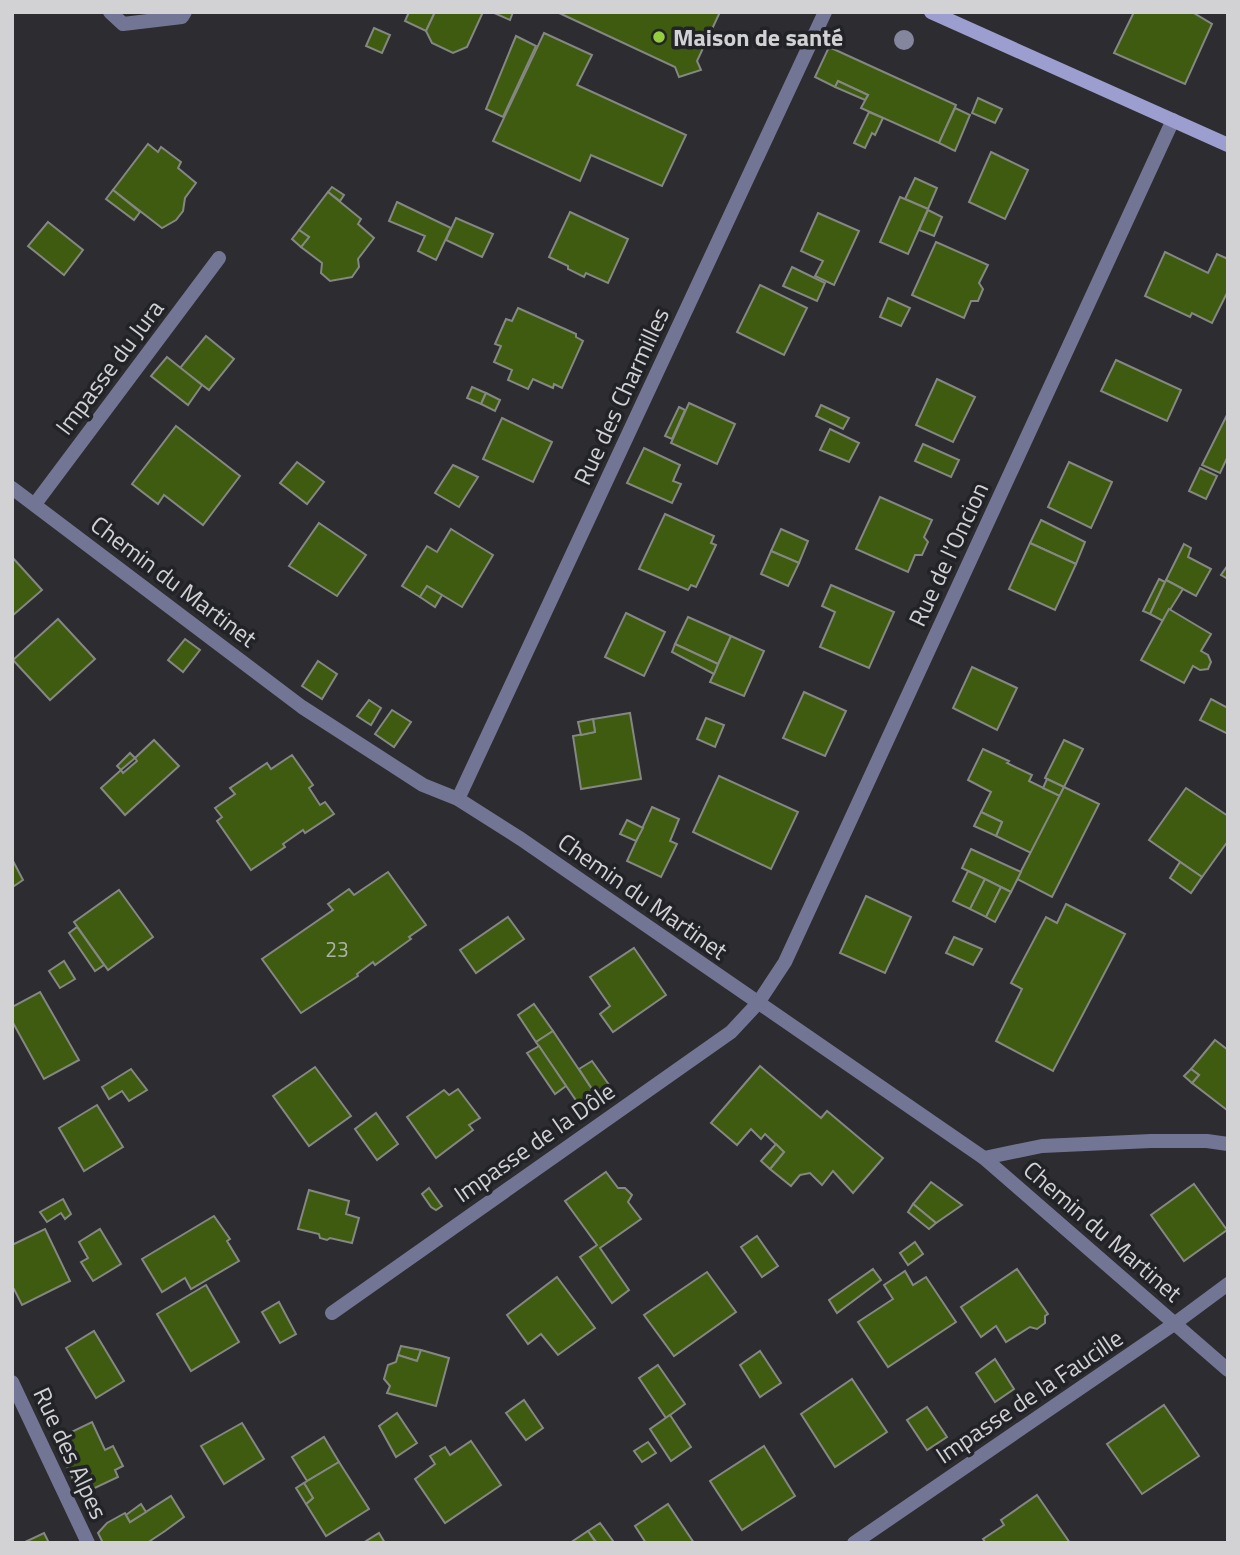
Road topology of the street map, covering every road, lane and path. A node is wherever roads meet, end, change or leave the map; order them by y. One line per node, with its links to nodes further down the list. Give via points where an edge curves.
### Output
1 (110, 12): 2 (street, via 123,24 182,17)
2 (185, 12)
3 (825, 12): 10 (street, Rue des Charmilles)
4 (931, 12): 5 (main road)
5 (1173, 120): 6 (main road); 11 (street, Rue de l'Oncion, via 785,962)
6 (1228, 145)
7 (219, 258): 9 (street, Impasse du Jura)
8 (12, 488): 9 (street, Chemin du Martinet)
9 (35, 504): 10 (street, Chemin du Martinet, via 302,707 423,785)
10 (458, 799): 11 (street, Chemin du Martinet)
11 (758, 1003): 13 (street, Chemin du Martinet); 15 (street, Impasse de la Dôle, via 731,1032)
12 (1228, 1144): 13 (street, via 1207,1140 1042,1146)
13 (984, 1158): 16 (street, Chemin du Martinet)
14 (1228, 1284): 16 (street, Impasse de la Faucille)
15 (331, 1313)
16 (1174, 1324): 17 (street, Chemin du Martinet); 20 (street, Impasse de la Faucille)
17 (1228, 1370)
18 (12, 1381): 19 (street, Rue des Alpes)
19 (88, 1543)
20 (854, 1543)

